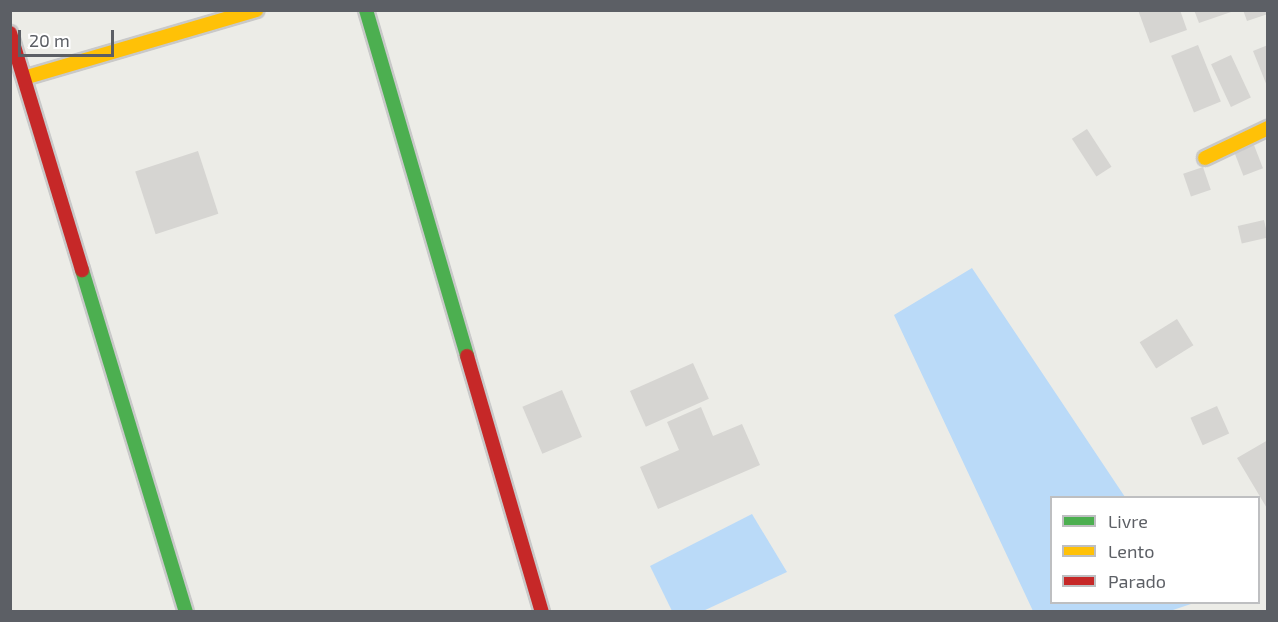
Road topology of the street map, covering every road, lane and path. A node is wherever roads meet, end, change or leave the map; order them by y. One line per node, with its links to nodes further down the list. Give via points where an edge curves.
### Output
1 (256, 10): 4 (street)
2 (366, 10): 8 (street)
3 (10, 33): 4 (street)
4 (27, 77): 7 (street)
5 (1268, 128): 6 (street)
6 (1205, 158)
7 (186, 612)
8 (543, 612)

